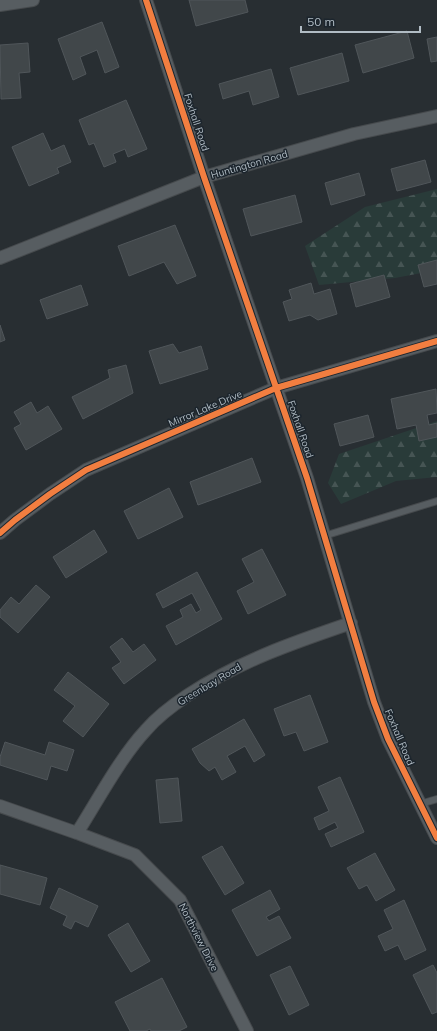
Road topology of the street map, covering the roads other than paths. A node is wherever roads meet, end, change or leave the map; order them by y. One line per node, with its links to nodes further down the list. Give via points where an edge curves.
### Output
1 (33, 0): 3 (street)
2 (146, 0): 5 (street, Foxhall Road)
3 (0, 5)
4 (437, 116): 5 (street, Huntington Road, via 354,134)
5 (204, 177): 6 (street, Huntington Road); 8 (street, Foxhall Road)
6 (0, 258)
7 (437, 341): 8 (street, Mirror Lake Drive)
8 (276, 388): 10 (street, Mirror Lake Drive, via 86,470); 11 (street, Foxhall Road)
9 (437, 501): 11 (lane)
10 (0, 533)
11 (324, 536): 12 (street, Foxhall Road)
12 (351, 623): 14 (street, Foxhall Road, via 374,702 388,739); 16 (street, Greenbay Road, via 284,646 245,663 206,684 170,708 146,729 126,755)
13 (437, 799): 14 (lane)
14 (420, 804): 17 (street, Foxhall Road)
15 (0, 806): 16 (street, Northview Drive)
16 (77, 833): 18 (street, Northview Drive, via 135,855 180,900)
17 (437, 838)
18 (247, 1031)

